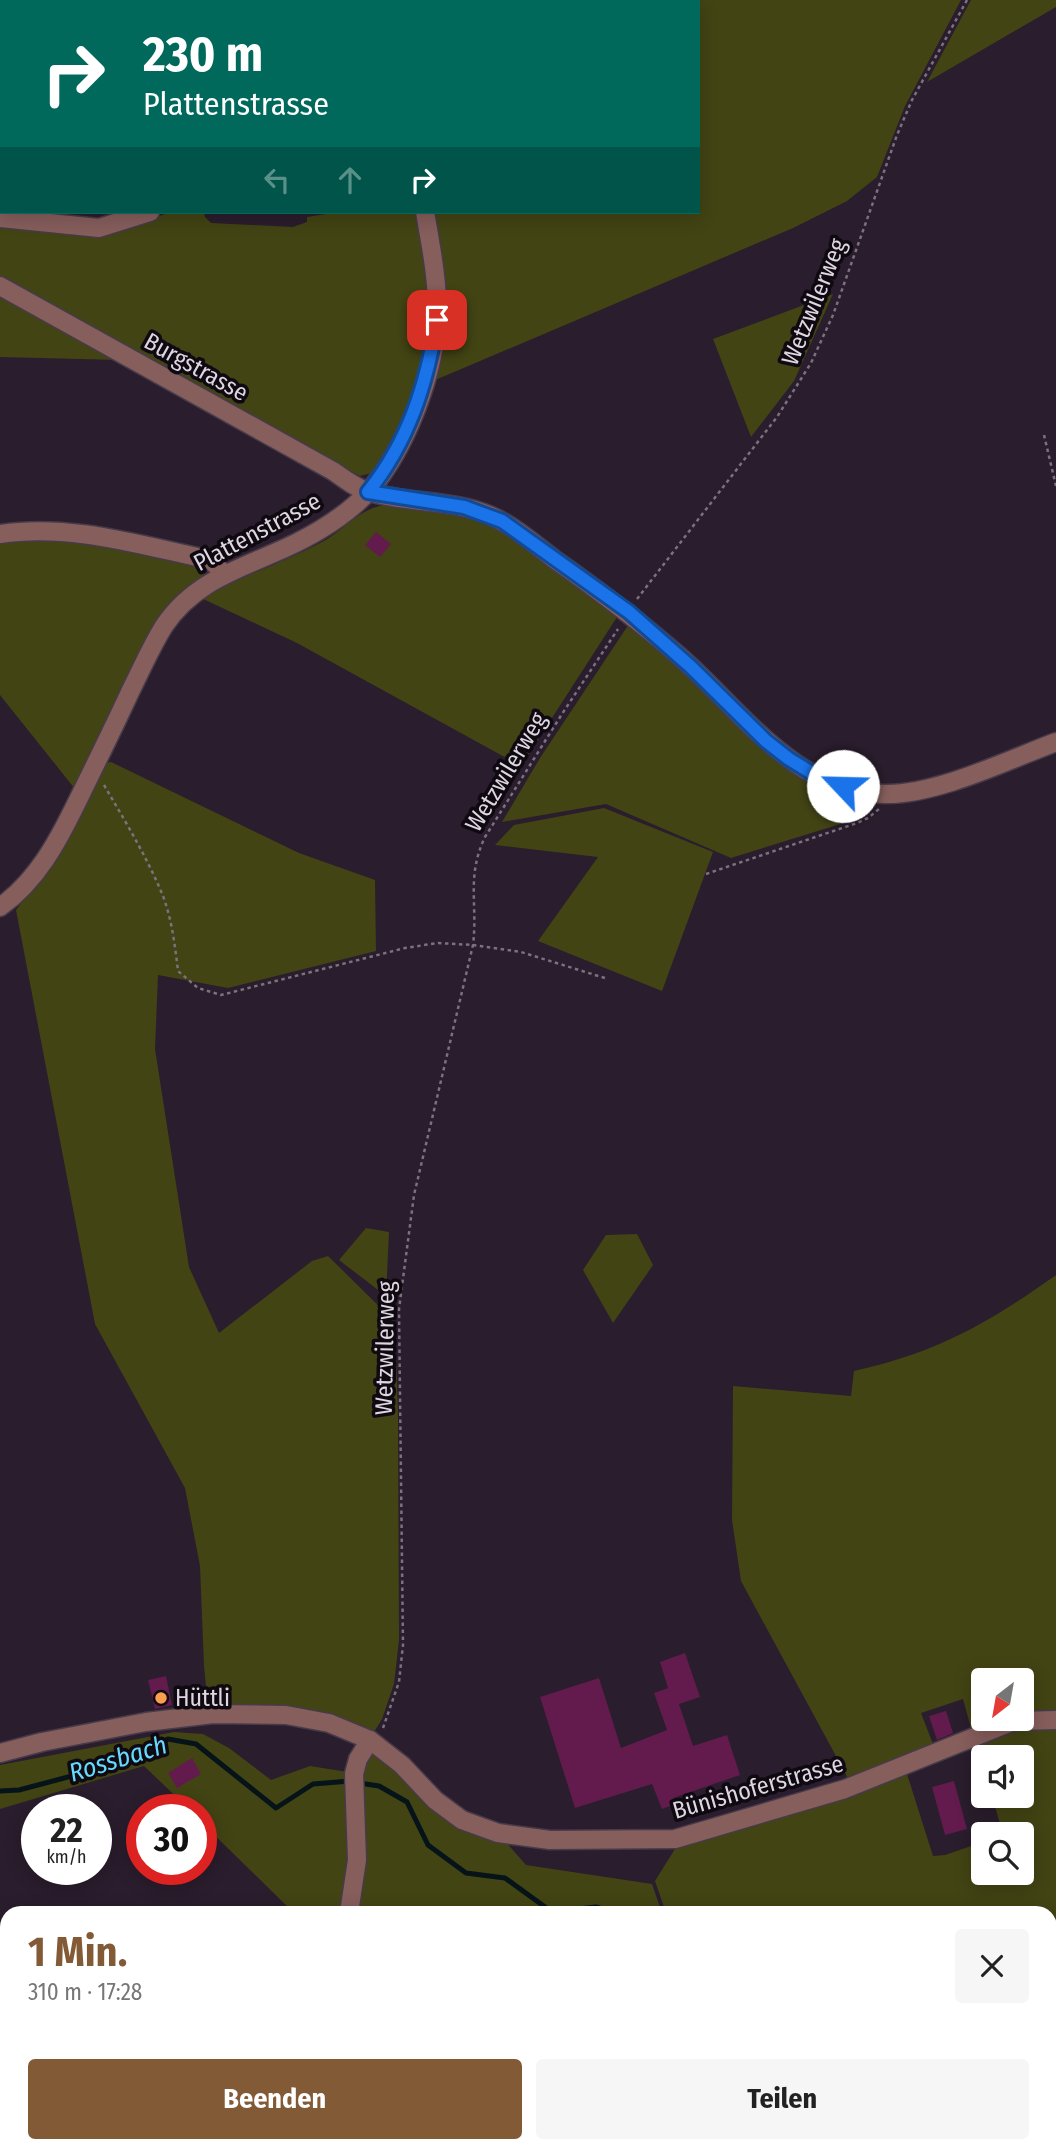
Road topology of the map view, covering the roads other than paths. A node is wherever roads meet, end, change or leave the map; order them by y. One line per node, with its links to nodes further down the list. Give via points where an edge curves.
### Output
1 (144, 214): 3 (street, via 99,228)
2 (425, 214): 5 (street, Plattenstrasse, via 436,281 437,320 430,359 411,421)
3 (0, 218)
4 (0, 286): 5 (street, Burgstrasse)
5 (368, 492): 7 (street, Plattenstrasse, via 297,543); 8 (street, via 464,507 502,521 629,612 789,759 843,786 886,794 928,788)
6 (0, 534): 7 (street, via 88,534 211,561)
7 (224, 574): 9 (street, Plattenstrasse, via 187,599 164,626 44,863)
8 (1056, 742)
9 (0, 907)
10 (1056, 1720): 11 (street, Bünishoferstrasse, via 1014,1721 845,1789 675,1839 550,1839 498,1833 462,1820)
11 (370, 1740): 12 (street, Bünishoferstrasse, via 329,1723 286,1715 213,1714 146,1722); 13 (street, via 358,1759 354,1781 357,1860)
12 (0, 1753)
13 (350, 1906)

